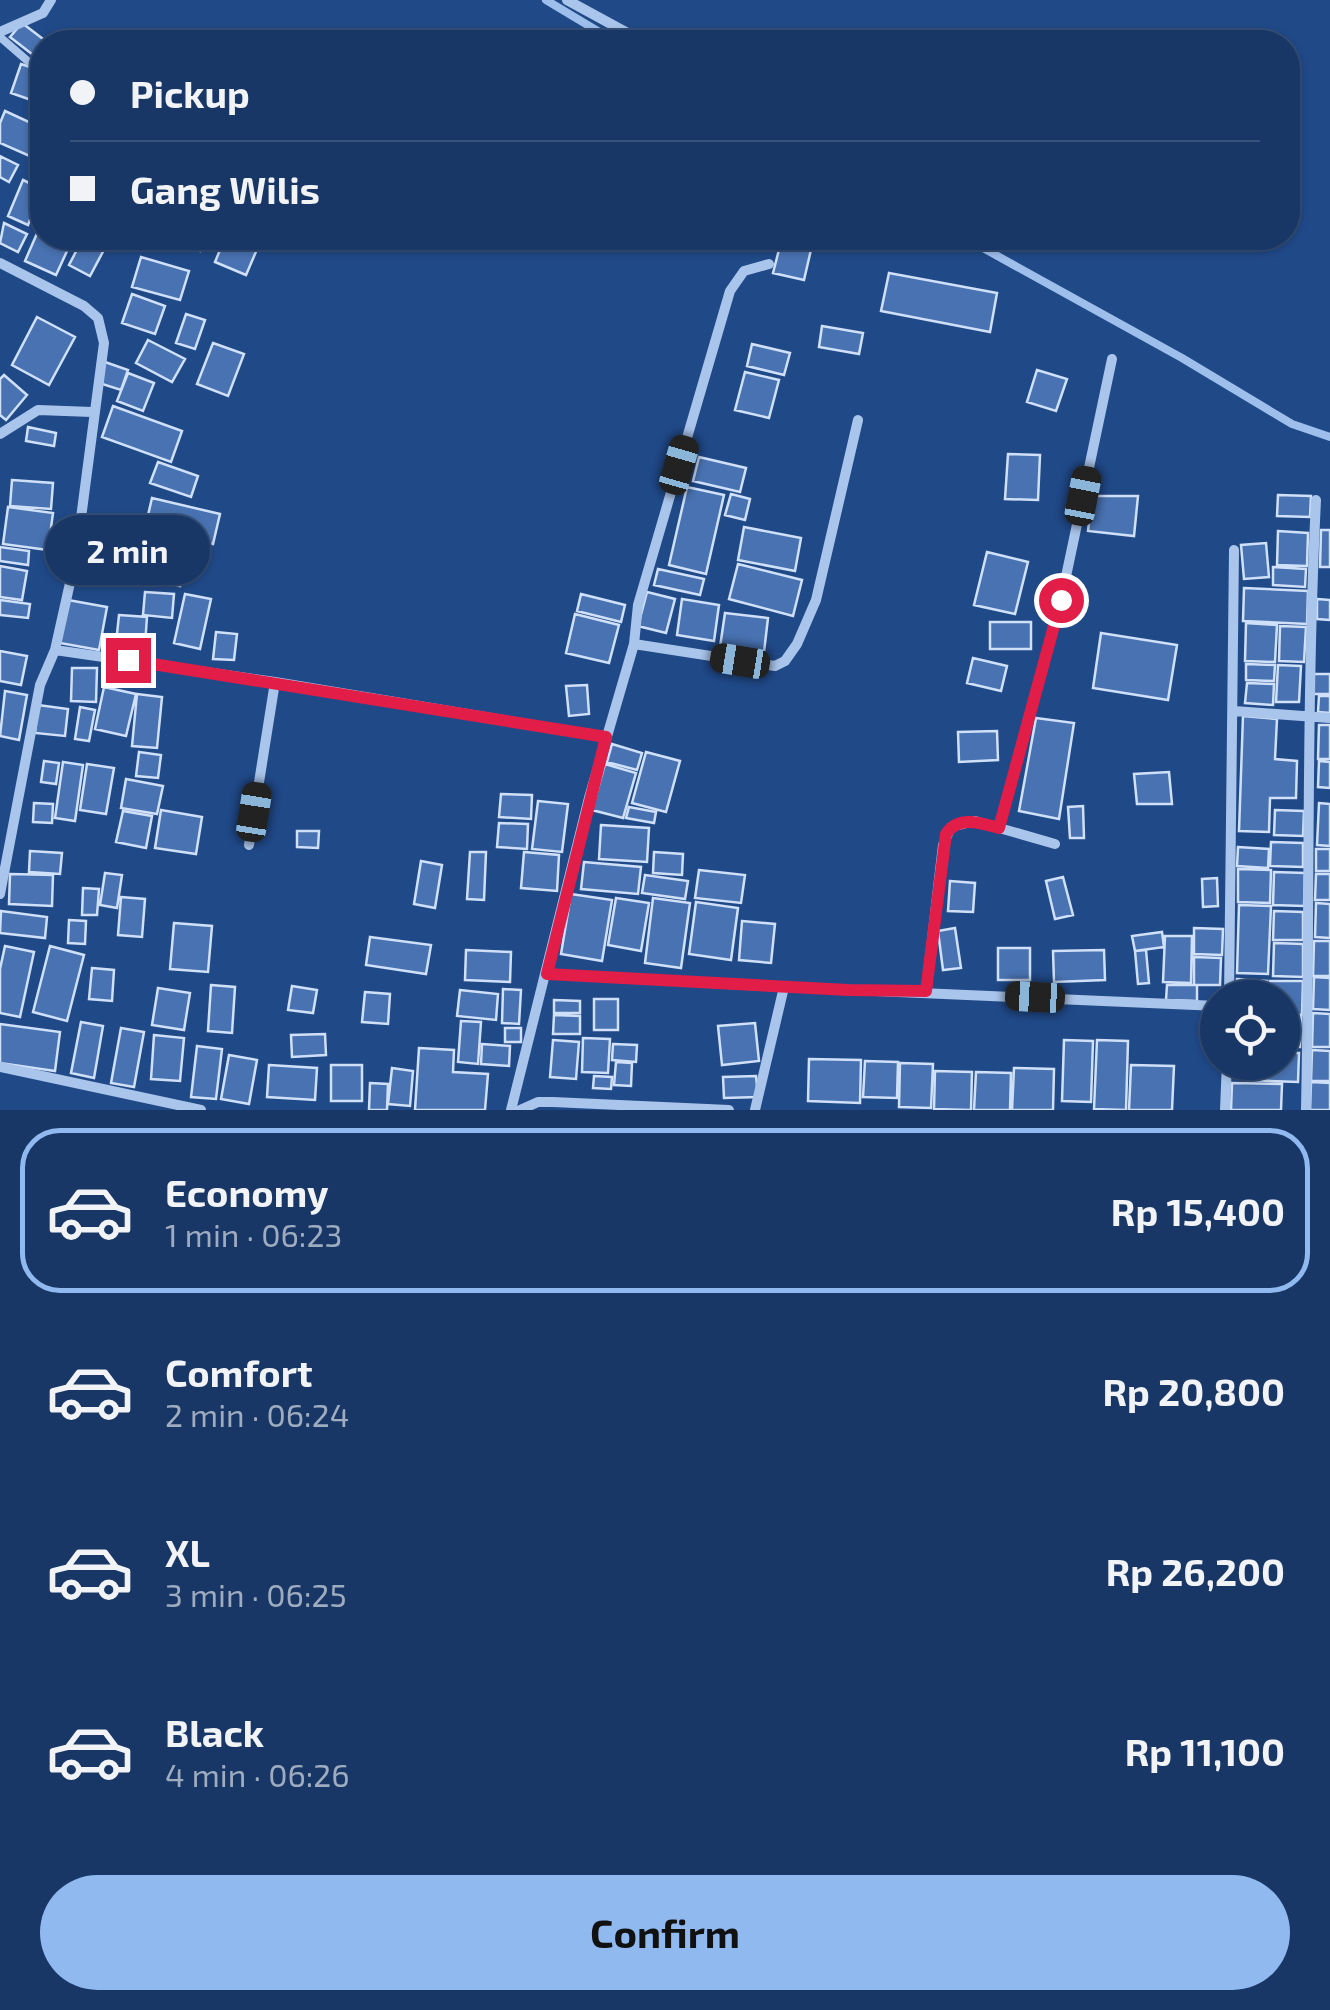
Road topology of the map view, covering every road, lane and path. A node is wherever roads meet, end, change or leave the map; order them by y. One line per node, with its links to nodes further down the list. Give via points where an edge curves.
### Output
1 (51, 0): 4 (street, via 43,13)
2 (567, 0): 3 (street)
3 (622, 30)
4 (0, 35): 5 (lane)
5 (30, 63)
6 (0, 263): 9 (street, via 98,318 104,343)
7 (770, 264): 14 (street, via 744,271 730,291 638,605)
8 (1112, 359): 21 (street, via 1061,600)
9 (92, 412): 11 (street, via 38,410); 15 (street, via 76,556)
10 (858, 420): 14 (street, via 816,600 785,661 775,666)
11 (0, 434)
12 (1316, 500): 18 (street)
13 (1234, 550): 17 (street)
14 (634, 644): 20 (street)
15 (55, 650): 16 (street); 24 (street, via 40,685)
16 (275, 682): 20 (street); 23 (street)
17 (1234, 711): 18 (street); 26 (street)
18 (1308, 717): 19 (street); 38 (street)
19 (1330, 718)
20 (606, 737): 25 (street)
21 (999, 828): 22 (street); 28 (street, via 975,821 946,834)
22 (1056, 844)
23 (249, 845)
24 (0, 894)
25 (547, 974): 27 (street); 33 (street)
26 (1229, 980)
27 (784, 987): 28 (street); 36 (street)
28 (926, 991): 29 (street)
29 (1200, 1005)
30 (0, 1068): 32 (street)
31 (1226, 1080): 37 (street)
32 (201, 1110)
33 (510, 1110)
34 (520, 1110): 35 (street, via 538,1102)
35 (729, 1110)
36 (755, 1110)
37 (1225, 1110)
38 (1306, 1110)

